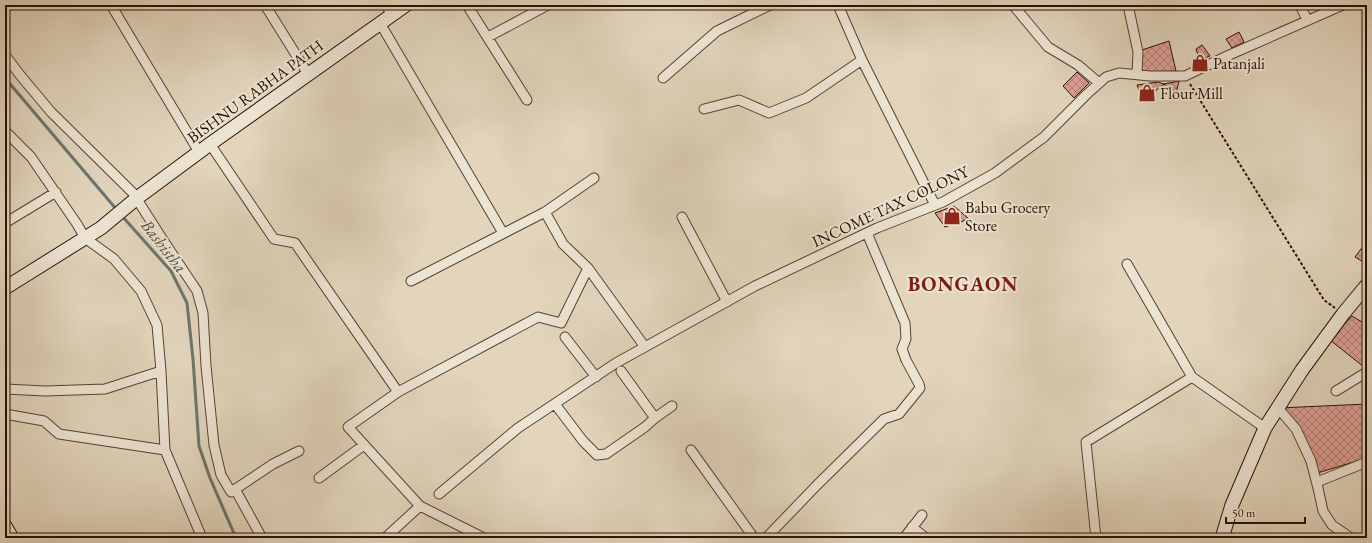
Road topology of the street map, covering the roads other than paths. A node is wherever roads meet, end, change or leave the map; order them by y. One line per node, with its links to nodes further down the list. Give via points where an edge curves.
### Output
1 (111, 5): 26 (street)
2 (266, 5): 18 (street)
3 (406, 5): 12 (street, BISHNU RABHA PATH)
4 (467, 5): 15 (street)
5 (548, 5): 15 (street)
6 (770, 5): 20 (street, via 718,31)
7 (838, 5): 17 (street)
8 (1013, 5): 21 (street, via 1048,47 1078,65)
9 (1128, 5): 19 (street, via 1138,52)
10 (1300, 5): 13 (street)
11 (1343, 5): 13 (street, INCOME TAX COLONY)
12 (389, 10): 14 (street, BISHNU RABHA PATH)
13 (1307, 20): 19 (street, INCOME TAX COLONY, via 1185,76)
14 (380, 23): 18 (street, BISHNU RABHA PATH); 35 (street)
15 (488, 38): 22 (street)
16 (5, 54): 29 (street, via 51,112)
17 (862, 60): 23 (street, via 806,98 769,113 739,100); 30 (street)
18 (308, 74): 25 (street, BISHNU RABHA PATH)
19 (1137, 74): 21 (street, INCOME TAX COLONY, via 1119,73)
20 (663, 78)
21 (1098, 83): 30 (street, INCOME TAX COLONY, via 1044,137 995,173)
22 (526, 100)
23 (704, 109)
24 (5, 131): 28 (street, via 31,157)
25 (210, 144): 26 (street, BISHNU RABHA PATH); 52 (street, via 274,239 295,243)
26 (199, 152): 29 (street, BISHNU RABHA PATH)
27 (594, 178): 31 (street)
28 (56, 192): 33 (street); 36 (street)
29 (137, 198): 36 (street, BISHNU RABHA PATH); 66 (street, via 197,291 203,313 214,445 221,475 231,492)
30 (936, 205): 34 (street, INCOME TAX COLONY)
31 (545, 212): 35 (street); 38 (street, via 564,244)
32 (682, 217): 42 (street)
33 (5, 223)
34 (867, 232): 42 (street, INCOME TAX COLONY); 78 (street, via 905,323 906,339 902,349 920,388 899,414 884,419)
35 (503, 233): 39 (street)
36 (85, 238): 41 (street, BISHNU RABHA PATH); 45 (street, via 114,259 140,291 157,325)
37 (1127, 264): 49 (street)
38 (588, 268): 44 (street); 52 (street, via 561,323 538,317)
39 (411, 281)
40 (1367, 285): 55 (street, via 1302,370)
41 (5, 288)
42 (727, 302): 44 (street, INCOME TAX COLONY)
43 (565, 337): 48 (street)
44 (645, 347): 48 (street, INCOME TAX COLONY)
45 (161, 371): 50 (street, via 105,389); 60 (street)
46 (622, 371): 57 (street)
47 (1367, 372): 51 (street)
48 (596, 376): 53 (street, INCOME TAX COLONY)
49 (1192, 377): 58 (street); 81 (street, via 1086,442)
50 (5, 389)
51 (1336, 391)
52 (398, 392): 59 (street, via 348,427)
53 (555, 404): 57 (street, via 597,455 606,454); 67 (street, INCOME TAX COLONY, via 518,428)
54 (672, 406): 57 (street)
55 (1278, 408): 58 (street); 65 (street, via 1296,429 1311,461)
56 (5, 414): 60 (street, via 44,421 59,434)
57 (655, 418)
58 (1265, 428): 82 (street, via 1232,505)
59 (364, 445): 64 (street); 68 (street)
60 (165, 450): 72 (street)
61 (691, 450): 77 (street)
62 (299, 451): 66 (street, via 273,464)
63 (1367, 462): 65 (street)
64 (319, 478)
65 (1317, 482): 83 (street, via 1323,511 1332,526)
66 (235, 489): 74 (street)
67 (439, 494)
68 (420, 506): 75 (street); 76 (street)
69 (922, 515): 71 (street)
70 (5, 526): 73 (street)
71 (912, 527): 79 (street); 80 (street)
72 (199, 537)
73 (12, 538)
74 (262, 538)
75 (385, 538)
76 (484, 538)
77 (754, 538)
78 (766, 538)
79 (904, 538)
80 (926, 538)
81 (1096, 538)
82 (1222, 538)
83 (1351, 538)

